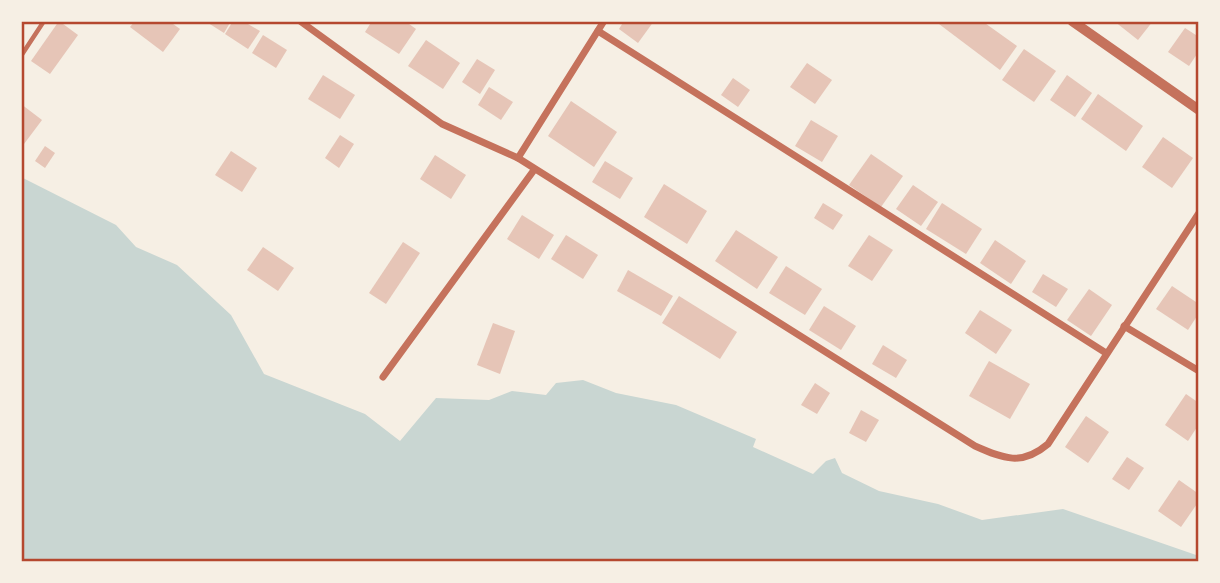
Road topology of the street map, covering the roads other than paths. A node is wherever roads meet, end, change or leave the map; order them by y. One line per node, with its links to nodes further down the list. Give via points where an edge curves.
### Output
1 (44, 21): 6 (lane)
2 (300, 21): 8 (street, via 442,124)
3 (604, 21): 5 (street)
4 (1072, 21): 7 (street)
5 (598, 31): 8 (street); 12 (street)
6 (21, 57)
7 (1199, 110)
8 (518, 158): 9 (street)
9 (534, 170): 12 (street, via 975,446 1001,457 1033,456 1048,444); 14 (street)
10 (1199, 213): 11 (street)
11 (1124, 326): 12 (street); 13 (street)
12 (1106, 353)
13 (1199, 371)
14 (383, 377)

